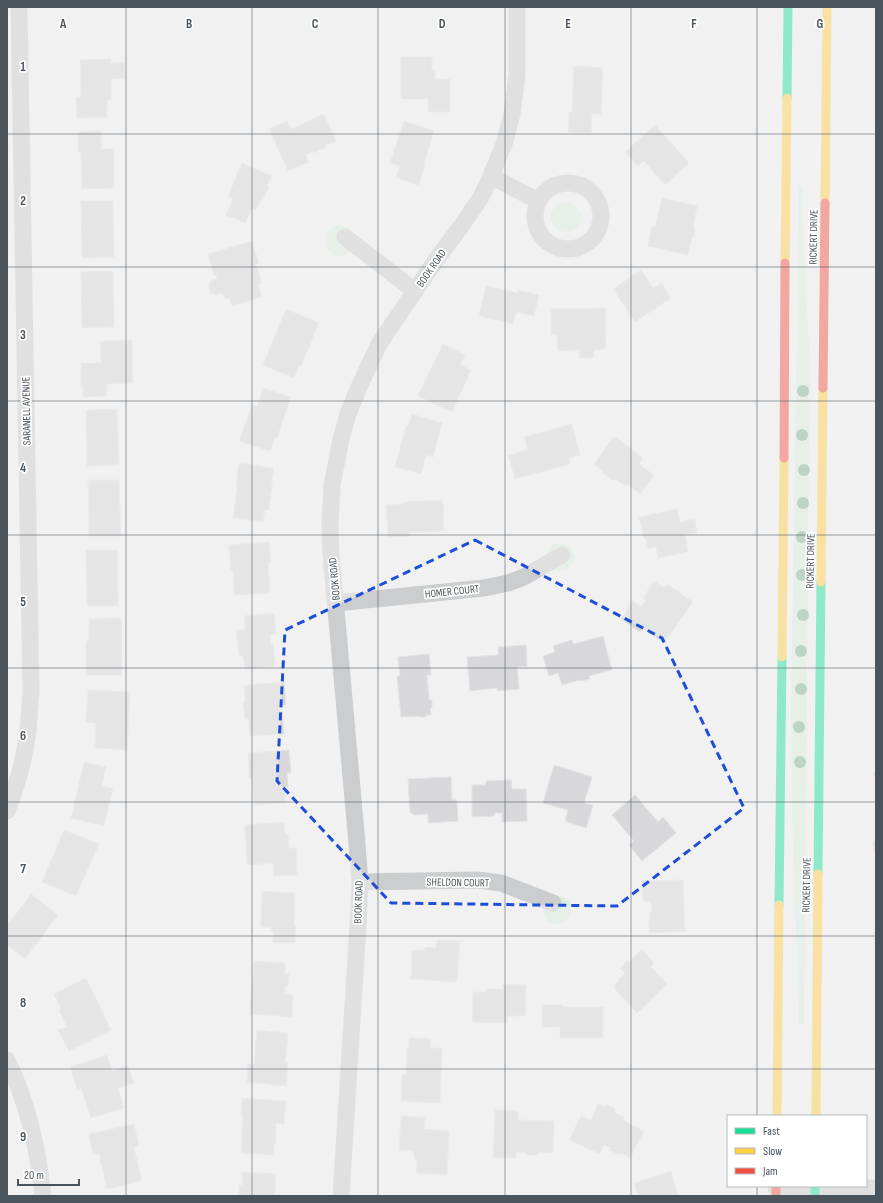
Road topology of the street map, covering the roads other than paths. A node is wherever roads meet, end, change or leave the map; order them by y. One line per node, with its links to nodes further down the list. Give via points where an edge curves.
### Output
1 (19, 7): 11 (street, SARANELL AVENUE, via 31,692 28,731 21,768)
2 (517, 7): 5 (street, BOOK ROAD, via 517,75 512,114 504,144)
3 (788, 7): 15 (street)
4 (828, 7): 16 (street, RICKERT DRIVE)
5 (491, 176): 6 (street); 8 (street, BOOK ROAD, via 481,197)
6 (538, 201)
7 (345, 237): 8 (street)
8 (415, 291): 10 (street, BOOK ROAD, via 380,344 358,387 341,439 332,485 330,525)
9 (562, 555): 10 (street, HOMER COURT, via 524,577 508,583 484,588)
10 (336, 603): 12 (street, BOOK ROAD)
11 (7, 811)
12 (360, 882): 13 (street, SHELDON COURT, via 477,880 501,883); 21 (street, BOOK ROAD)
13 (553, 903)
14 (7, 1060): 20 (street, via 21,1092 32,1130)
15 (777, 1115)
16 (816, 1115)
17 (876, 1188): 19 (street)
18 (776, 1190): 19 (street)
19 (815, 1190)
20 (43, 1196)
21 (341, 1196)

